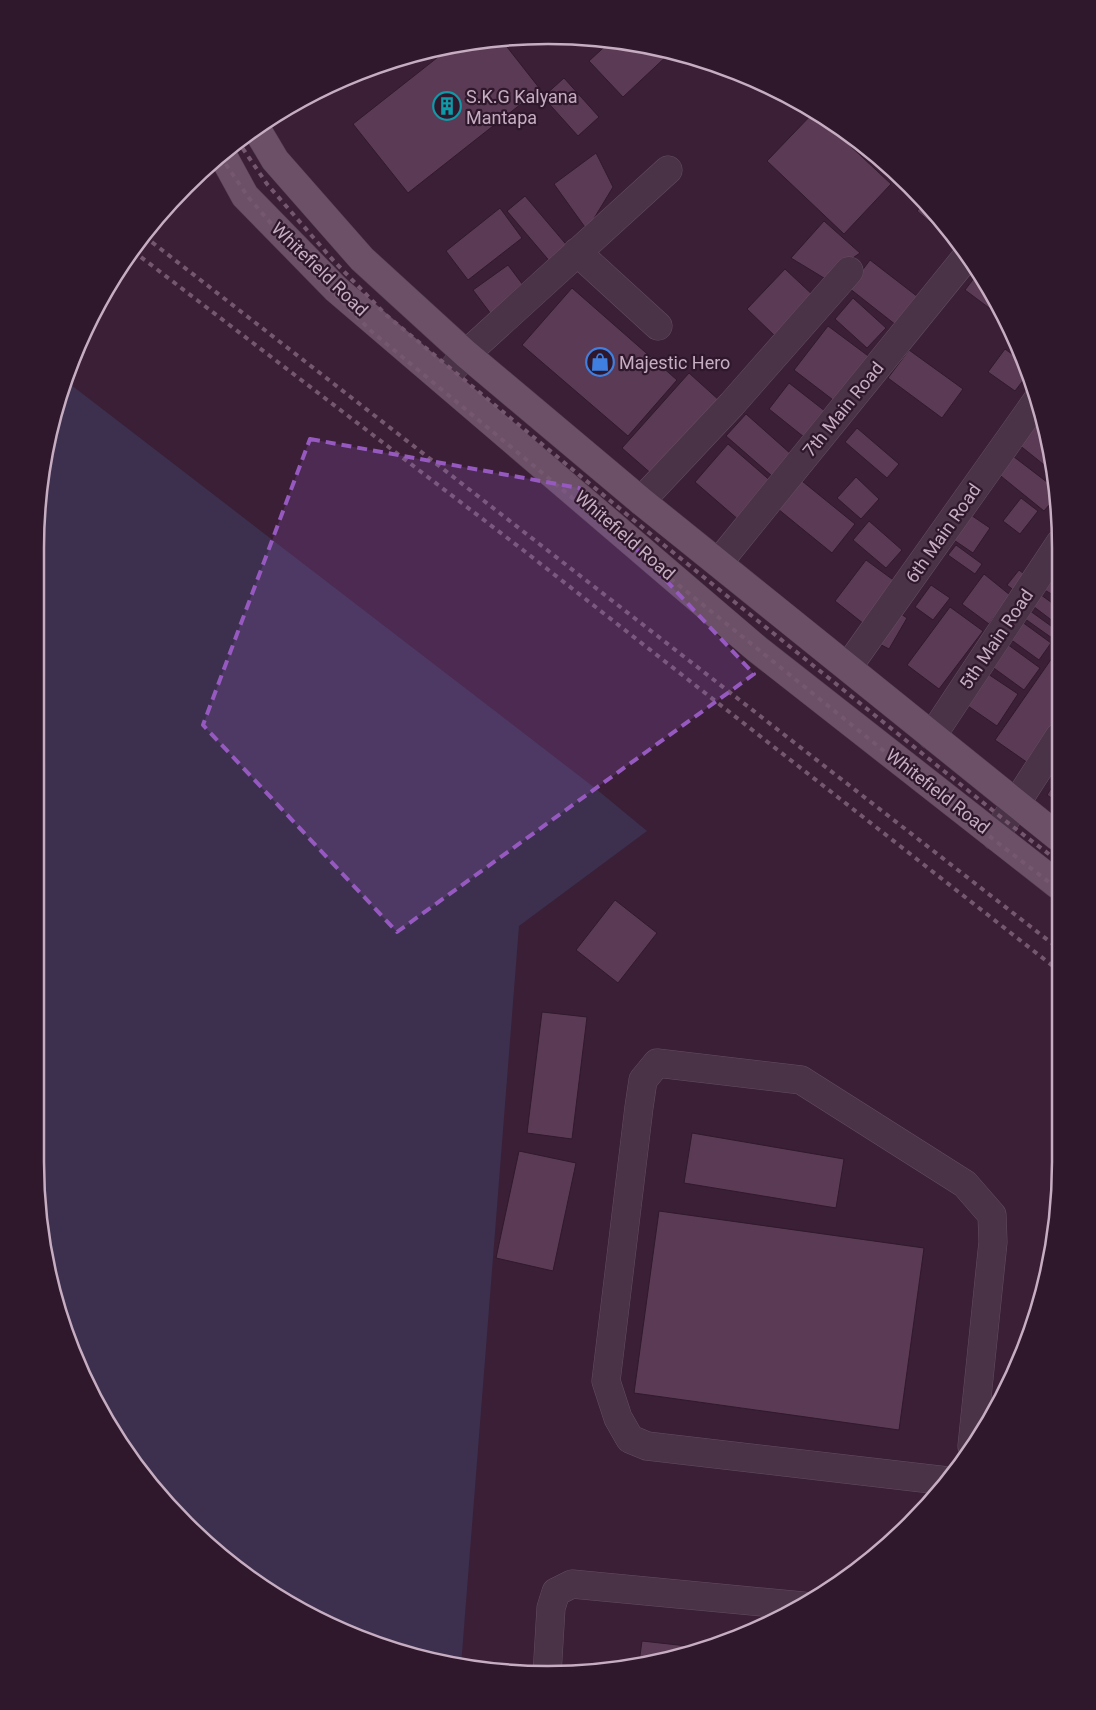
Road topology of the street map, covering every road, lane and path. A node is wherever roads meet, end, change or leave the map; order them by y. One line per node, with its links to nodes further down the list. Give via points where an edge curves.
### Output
1 (260, 135): 8 (main road, Whitefield Road, via 275,160 362,259)
2 (226, 161): 9 (main road, Whitefield Road, via 245,196 336,289)
3 (668, 170): 4 (street)
4 (577, 252): 7 (street); 8 (street)
5 (962, 262): 13 (street, 7th Main Road)
6 (849, 271): 11 (street)
7 (658, 326)
8 (466, 354): 9 (street); 11 (main road, Whitefield Road)
9 (443, 380): 19 (main road, Whitefield Road, via 758,649)
10 (1032, 408): 14 (street, 6th Main Road)
11 (641, 501): 13 (main road, Whitefield Road)
12 (1052, 555): 15 (street, 5th Main Road)
13 (719, 562): 14 (main road, Whitefield Road)
14 (848, 667): 15 (main road, Whitefield Road)
15 (932, 736): 17 (main road, Whitefield Road)
16 (1052, 748): 17 (street)
17 (1016, 804): 18 (main road, Whitefield Road); 19 (street)
18 (1052, 832)
19 (995, 836): 20 (main road, Whitefield Road)
20 (1052, 881)
21 (973, 1432): 22 (street, via 993,1242 992,1215 965,1184 800,1080 657,1063 643,1080 606,1381 618,1418 630,1440 647,1446)
22 (940, 1479)
23 (789, 1605): 24 (street, via 572,1584 556,1592 550,1608)
24 (547, 1666)

